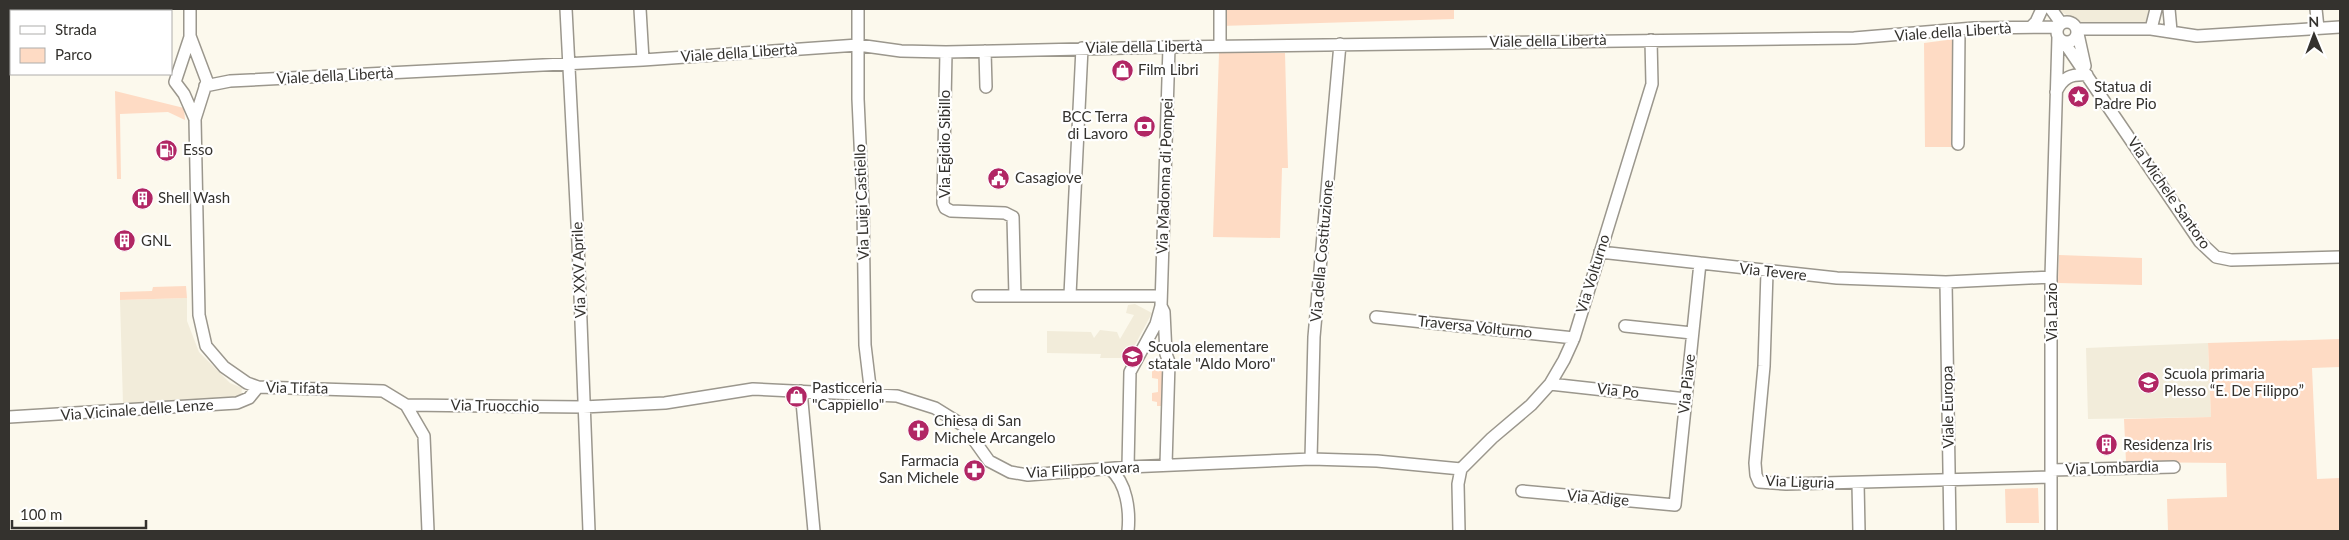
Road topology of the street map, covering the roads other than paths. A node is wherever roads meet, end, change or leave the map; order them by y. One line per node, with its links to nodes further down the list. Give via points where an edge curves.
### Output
1 (190, 9): 20 (street, Via Tifata)
2 (566, 9): 31 (street, Via XXV Aprile)
3 (640, 9): 30 (street)
4 (858, 9): 23 (street, Via Luigi Castiello)
5 (1220, 9): 25 (street)
6 (2042, 9): 12 (street)
7 (2051, 9): 19 (street, Via Michele Santoro)
8 (2156, 9): 15 (street)
9 (2169, 9): 17 (street)
10 (2316, 9): 13 (street)
11 (2340, 26): 13 (street, Viale della Libertà)
12 (2031, 27): 16 (street, Viale della Libertà); 19 (street, Viale della Libertà)
13 (2318, 28): 17 (street, Viale della Libertà, via 2197,36)
14 (2095, 29): 15 (street, Viale della Libertà); 18 (street, Viale della Libertà); 26 (street)
15 (2151, 29): 17 (street, Viale della Libertà)
16 (1959, 30): 21 (street, Viale della Libertà, via 1854,38); 41 (street)
17 (2171, 30)
18 (2078, 31): 19 (street, Viale della Libertà, via 2074,40); 19 (street, Viale della Libertà, via 2071,22); 26 (street, Via Michele Santoro)
19 (2060, 32): 34 (street, Via Michele Santoro); 39 (street, Via Lazio)
20 (190, 36): 32 (street, Via Tifata); 33 (street, Via Tifata)
21 (1651, 40): 22 (street, Viale della Libertà); 42 (street, Via Volturno, via 1652,84)
22 (1340, 44): 25 (street, Viale della Libertà); 64 (street, Via della Costituzione, via 1314,337)
23 (858, 45): 29 (street, Viale della Libertà, via 901,51); 30 (street, Viale della Libertà); 59 (street, Via Luigi Castiello, via 865,345)
24 (1169, 46): 25 (street, Viale della Libertà); 27 (street, Viale della Libertà); 51 (street, Via Madonna di Pompei)
25 (1220, 46)
26 (2081, 46): 34 (street, Via Michele Santoro)
27 (1082, 48): 28 (street, Viale della Libertà); 50 (street)
28 (986, 51): 29 (street, Viale della Libertà); 36 (street)
29 (946, 52): 49 (street, Via Egidio Sibillo, via 942,198 945,208 950,211 975,208 1012,217)
30 (643, 60): 31 (street, Viale della Libertà)
31 (568, 64): 35 (street, Viale della Libertà); 62 (street, Via XXV Aprile)
32 (180, 68): 33 (street, via 188,64); 38 (street, Via Tifata, via 175,82)
33 (203, 69): 35 (street, Viale della Libertà); 37 (street, Via Tifata, via 207,81)
34 (2087, 75): 39 (street, via 2068,76); 43 (street, Via Michele Santoro, via 2200,242 2216,257 2231,260)
35 (230, 81): 37 (street, Viale della Libertà)
36 (986, 87)
37 (204, 88): 38 (street, via 194,95); 40 (street, Via Tifata)
38 (184, 94): 40 (street, Via Tifata)
39 (2055, 94): 46 (street, Via Lazio)
40 (195, 119): 57 (street, Via Tifata, via 202,333 206,346 224,367 235,377)
41 (1958, 144)
42 (1600, 252): 44 (street, Via Tevere); 55 (street, Via Volturno)
43 (2340, 257)
44 (1700, 263): 45 (street, Via Tevere); 54 (street, Via Piave)
45 (1768, 272): 47 (street, Via Tevere); 72 (street, Via Liguria, via 1756,475 1760,482)
46 (2052, 277): 47 (street, Via Tevere); 70 (street, Via Lazio)
47 (1946, 282): 71 (street, Viale Europa)
48 (978, 296): 49 (street)
49 (1015, 296): 50 (street)
50 (1070, 296): 51 (street)
51 (1161, 301): 65 (street, via 1169,362); 66 (street, via 1156,324 1130,372)
52 (1376, 317): 55 (street, Traversa Volturno)
53 (1625, 326): 54 (street)
54 (1692, 333): 60 (street, Via Piave)
55 (1574, 338): 56 (street, Via Volturno)
56 (1550, 384): 60 (street, Via Po); 69 (street, Via Volturno)
57 (258, 387): 61 (street, Via Tifata, via 383,391); 63 (street, Via Vicinale delle Lenze, via 249,398 237,403)
58 (801, 391): 59 (street, Via Filippo Iovara); 62 (street, Via Filippo Iovara, via 753,389 665,402); 77 (street)
59 (871, 395): 68 (street, Via Filippo Iovara, via 897,396 935,408 964,426 989,461 1010,472 1028,475)
60 (1686, 399): 74 (street, Via Piave)
61 (406, 405): 62 (street, Via Truocchio); 75 (street, Via Tifata, via 424,436)
62 (583, 407): 76 (street, Via XXV Aprile)
63 (9, 417)
64 (1311, 459): 65 (street, Via Filippo Iovara); 69 (street, Via Filippo Iovara)
65 (1166, 466): 66 (street, Via Filippo Iovara)
66 (1128, 467): 68 (street, Via Filippo Iovara)
67 (2174, 467): 70 (street, Via Lombardia)
68 (1110, 469): 78 (street, via 1122,482)
69 (1461, 469): 79 (street, via 1458,484)
70 (2051, 474): 71 (street, Via Liguria); 82 (street, Via Lazio)
71 (1948, 480): 72 (street, Via Liguria); 81 (street, Viale Europa)
72 (1858, 483): 80 (street)
73 (1522, 491): 74 (street, Via Adige)
74 (1674, 505)
75 (428, 531)
76 (589, 531)
77 (814, 531)
78 (1128, 531)
79 (1459, 531)
80 (1859, 531)
81 (1950, 531)
82 (2051, 531)

